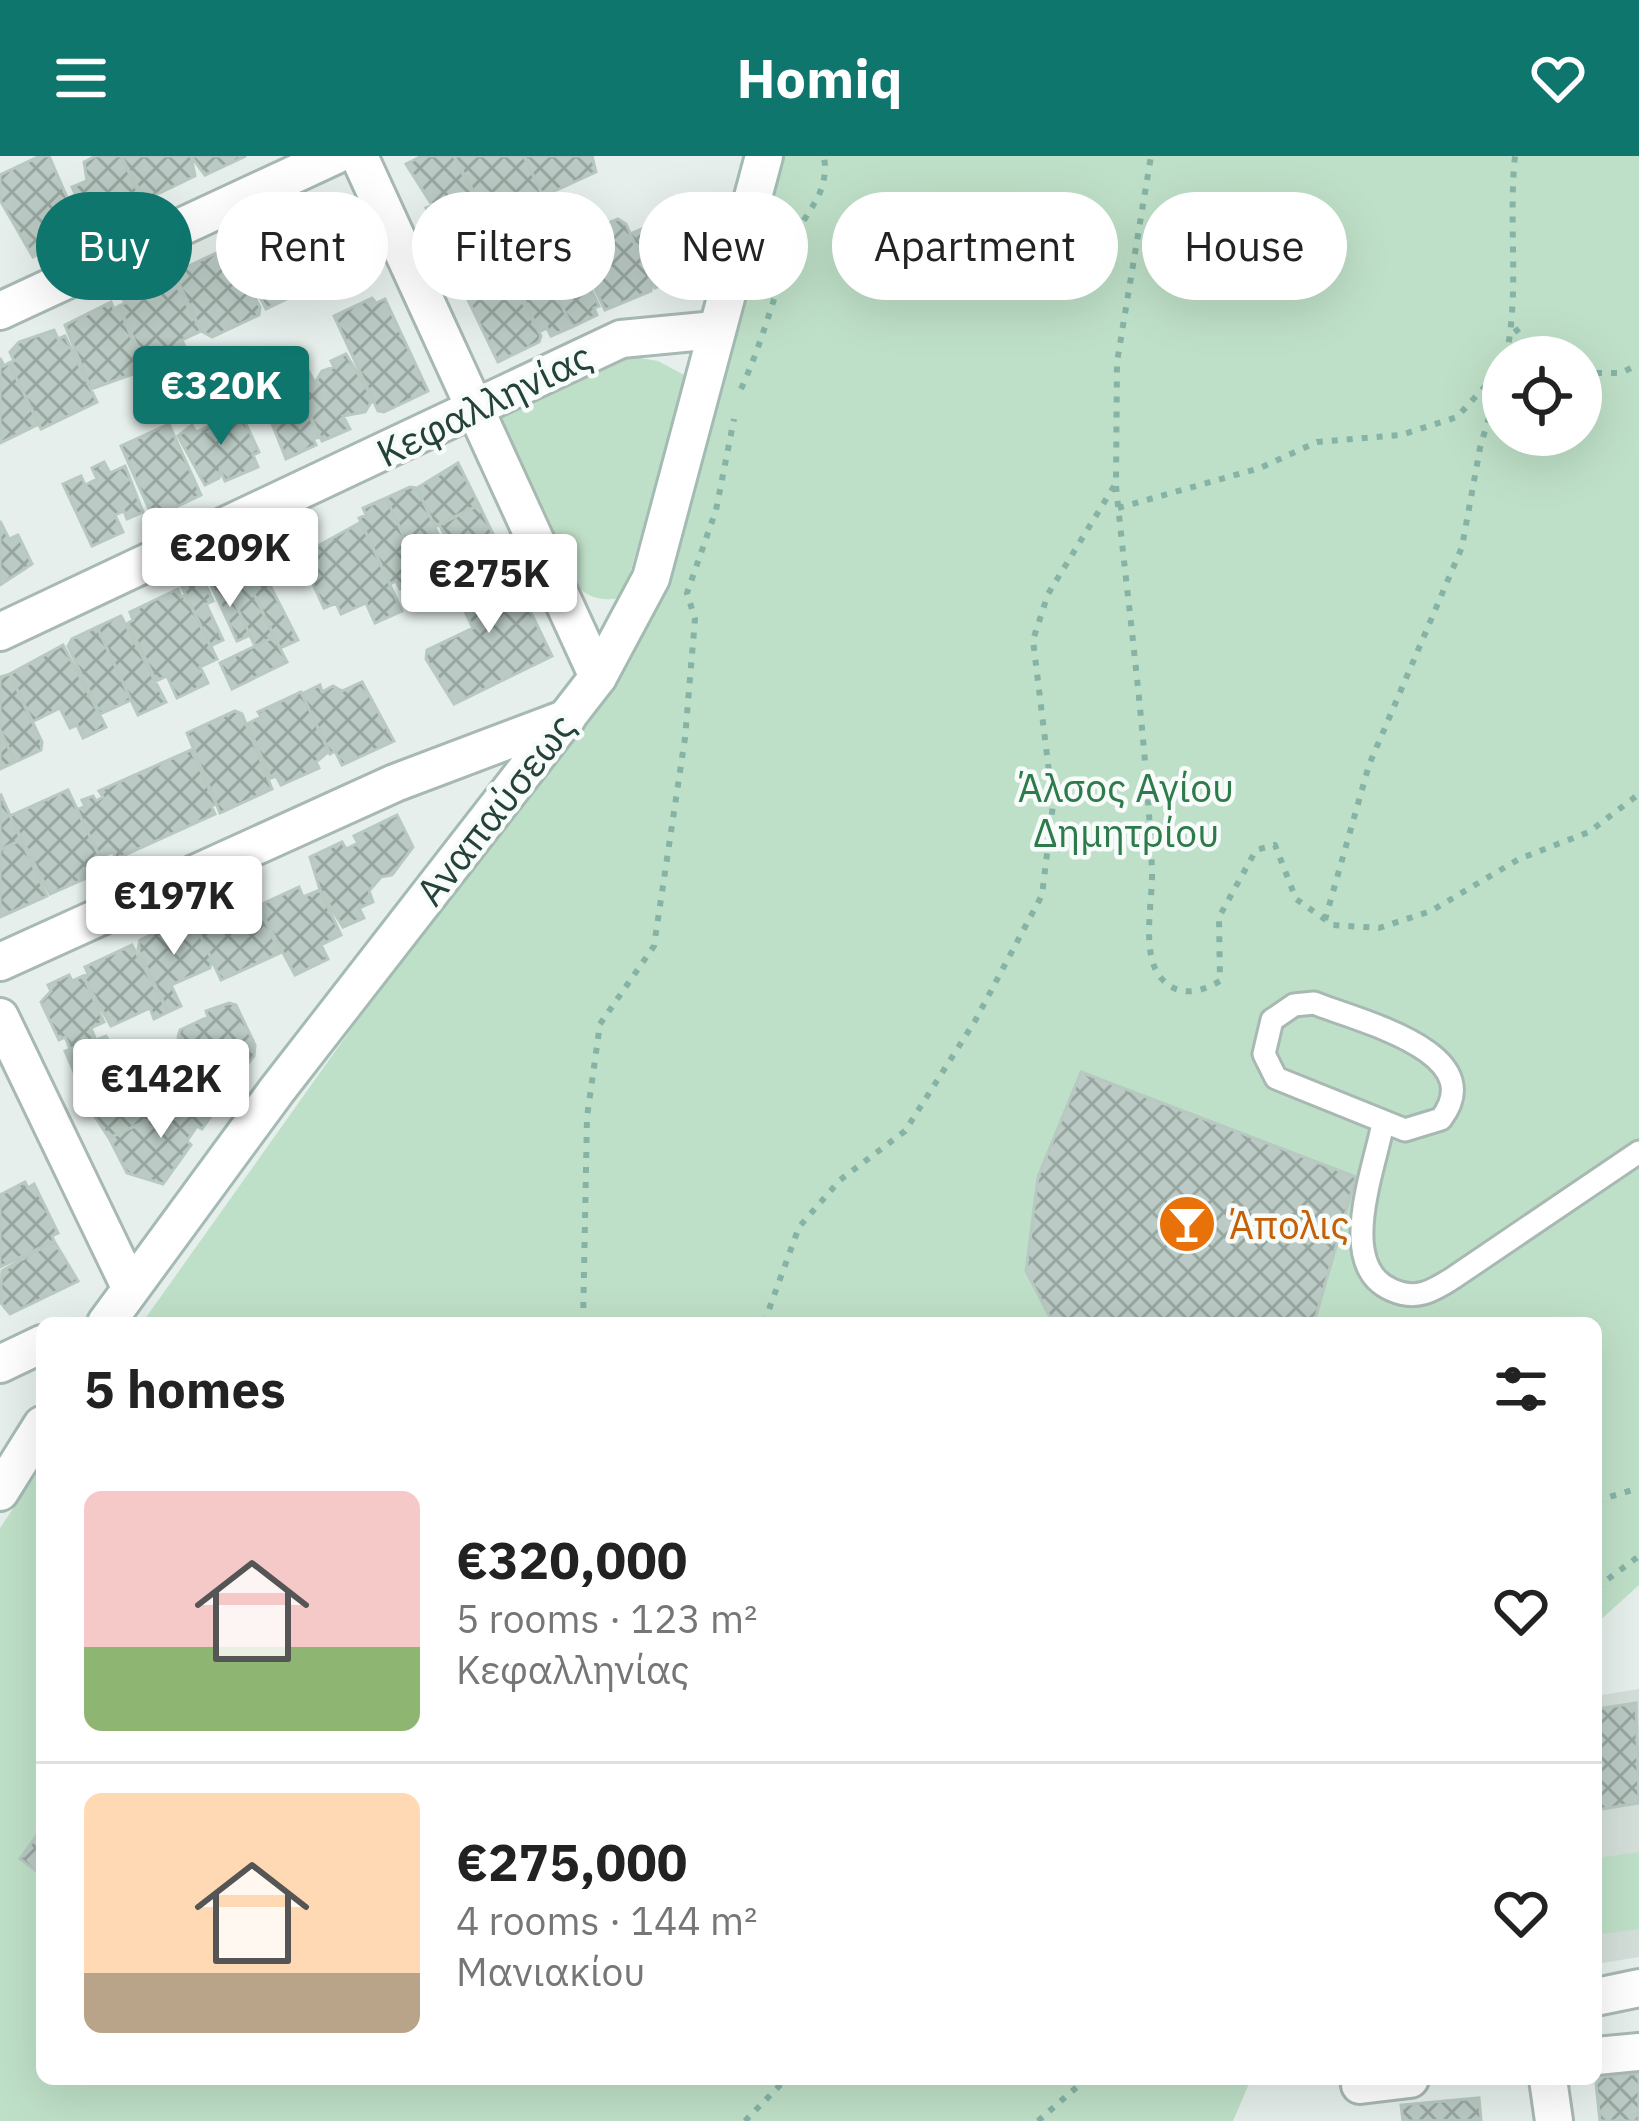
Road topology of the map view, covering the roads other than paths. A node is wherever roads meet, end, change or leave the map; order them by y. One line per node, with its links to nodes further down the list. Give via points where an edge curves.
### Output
1 (334, 156): 4 (street)
2 (359, 156): 6 (street)
3 (764, 156): 5 (street, Αναπαύσεως)
4 (0, 311)
5 (716, 330): 6 (street, Κεφαλληνίας, via 621,339); 8 (street, Αναπαύσεως, via 651,578)
6 (475, 410): 7 (street, Κεφαλληνίας); 8 (street)
7 (0, 632)
8 (598, 677): 9 (street, Αναπαύσεως)
9 (567, 718): 10 (street, via 395,782); 14 (street, Αναπαύσεως)
10 (0, 962)
11 (0, 1017): 14 (street)
12 (1383, 1123): 12 (lane, via 1424,1129 1441,1119 1453,1098 1449,1068 1433,1053 1314,1003 1282,1010 1264,1036 1276,1078); 13 (lane, via 1361,1240 1364,1264 1389,1289 1411,1296 1454,1278)
13 (1639, 1152)
14 (130, 1287): 15 (street, Αναπαύσεως)
15 (110, 1317)
16 (36, 1348): 17 (street)
17 (0, 1364)
18 (36, 1435): 19 (street)
19 (0, 1492)
20 (1639, 1988): 21 (street)
21 (1602, 1996)
22 (1639, 2052): 23 (street)
23 (1602, 2055)
24 (1549, 2085): 25 (street)
25 (1554, 2121)

